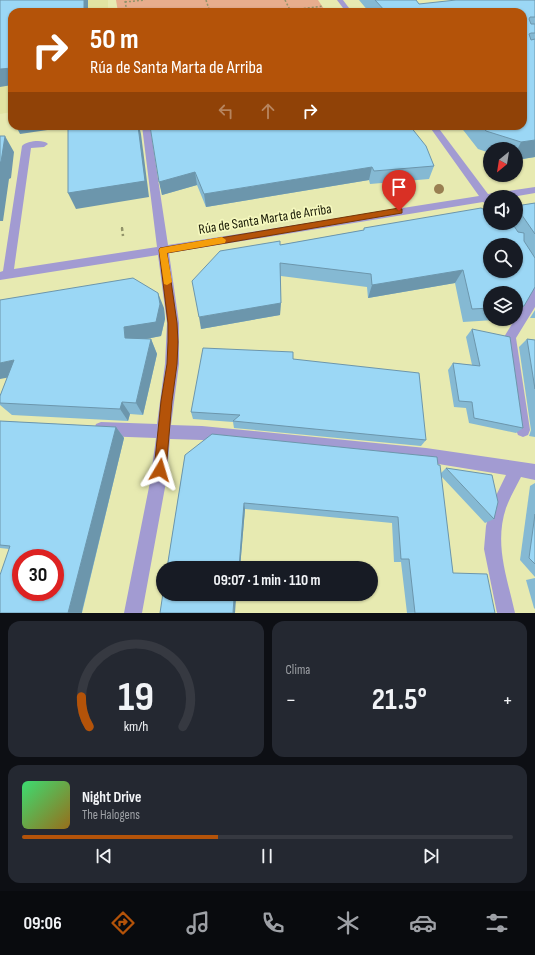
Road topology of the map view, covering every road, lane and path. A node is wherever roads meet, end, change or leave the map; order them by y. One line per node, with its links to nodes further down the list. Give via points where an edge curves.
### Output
1 (145, 0): 2 (path)
2 (125, 1)
3 (342, 2): 4 (path)
4 (303, 8)
5 (147, 130): 12 (street)
6 (436, 130): 9 (street)
7 (44, 144): 13 (street, via 27,146)
8 (535, 190): 10 (street, Rúa de Santa Marta de Arriba)
9 (483, 193)
10 (523, 193)
11 (483, 201): 12 (street, Rúa de Santa Marta de Arriba)
12 (163, 250): 13 (street, Rúa de Santa Marta de Arriba); 17 (street, via 173,323 172,364)
13 (4, 275)
14 (534, 275): 16 (street, via 532,302 510,337)
15 (88, 428): 17 (street)
16 (523, 430)
17 (164, 432): 18 (street, via 202,433 426,455); 20 (street, via 158,482)
18 (517, 469): 19 (street); 21 (street, via 499,506 492,548)
19 (535, 472)
20 (132, 613)
21 (506, 613)

